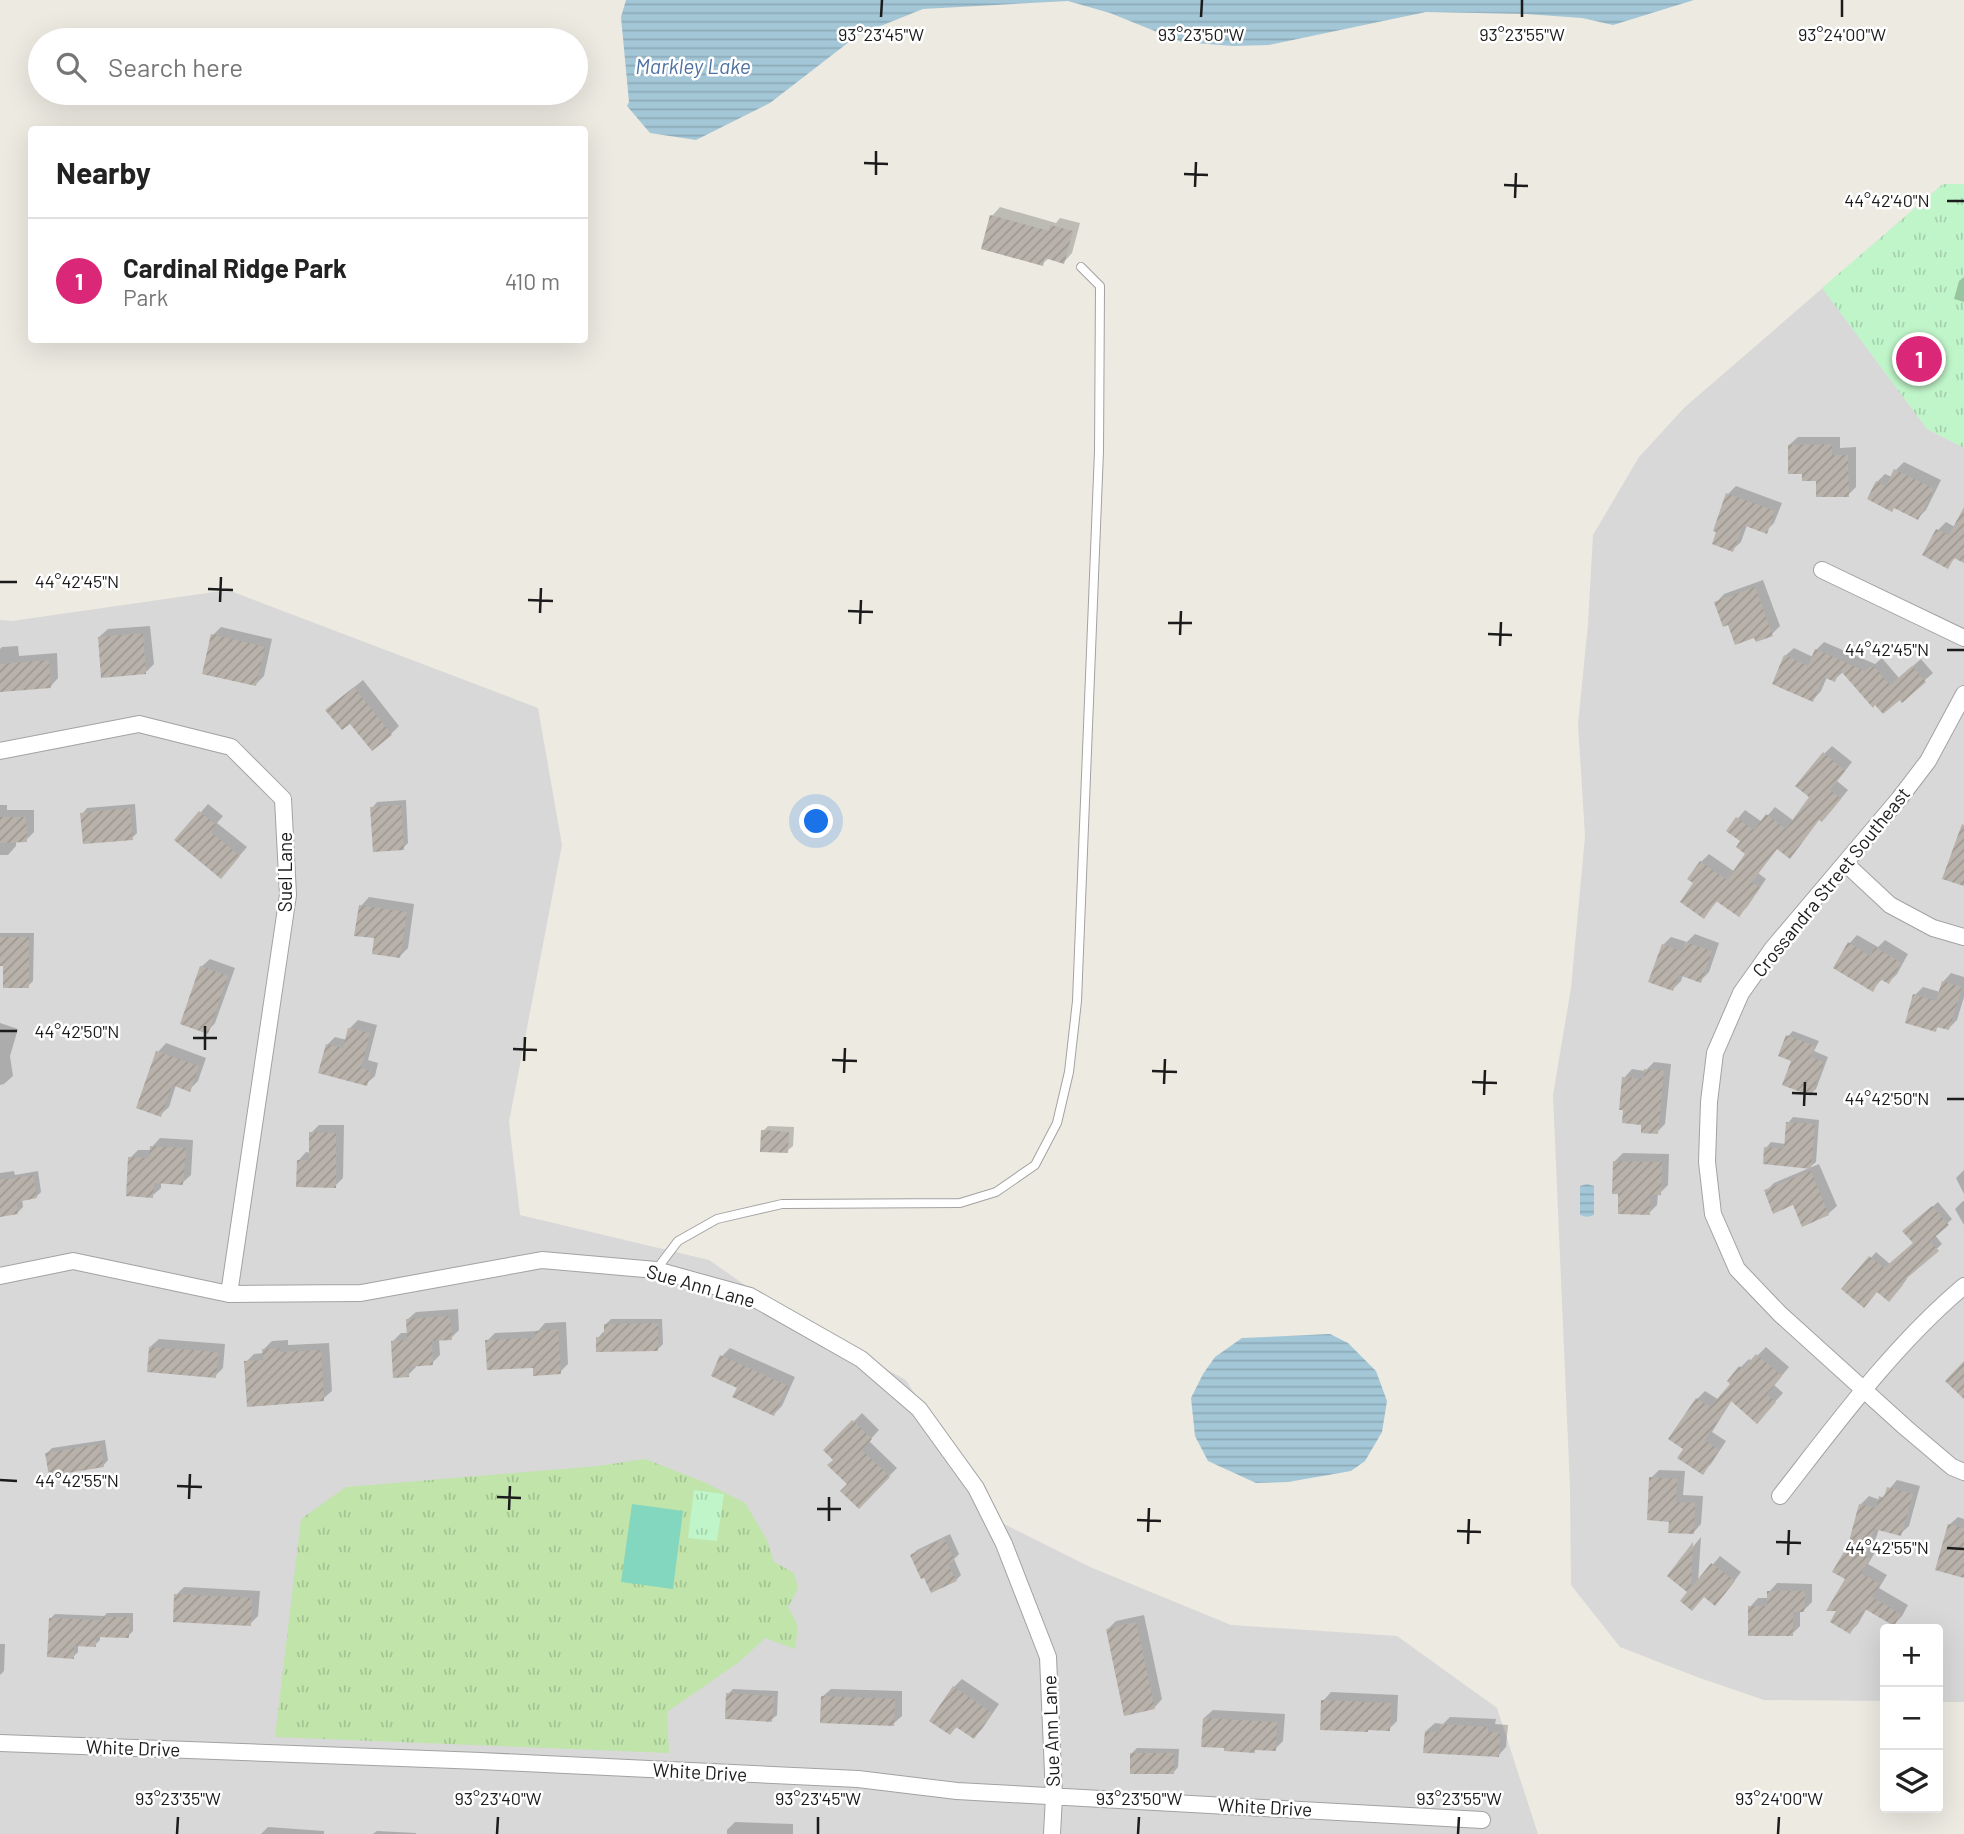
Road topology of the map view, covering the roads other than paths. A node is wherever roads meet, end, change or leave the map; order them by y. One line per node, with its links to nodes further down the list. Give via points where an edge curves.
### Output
1 (1081, 267): 8 (lane, via 1100,286 1098,465 1077,1001 1069,1072 1057,1123 1035,1165 996,1192 960,1203 782,1204 717,1219 678,1241)
2 (1822, 570): 3 (street)
3 (1964, 638)
4 (1964, 694): 6 (street, Crossandra Street Southeast, via 1927,761)
5 (0, 751): 11 (street, Suel Lane, via 139,724 231,747 283,799 288,895)
6 (1845, 863): 7 (street, via 1890,905 1933,928); 12 (street, Crossandra Street Southeast, via 1741,993 1715,1053 1707,1162 1713,1214 1737,1269)
7 (1964, 937)
8 (656, 1270): 11 (street, Sue Ann Lane, via 542,1260 361,1293); 16 (street, Sue Ann Lane, via 750,1296 861,1359 919,1409 976,1488 1004,1544 1048,1657)
9 (0, 1276): 11 (street, Sue Ann Lane, via 73,1261)
10 (1964, 1286): 12 (street)
11 (229, 1294)
12 (1863, 1390): 13 (street, Crossandra Street Southeast, via 1952,1467); 14 (street)
13 (1964, 1472)
14 (1780, 1496)
15 (0, 1743): 16 (street, White Drive, via 844,1778)
16 (1054, 1796): 17 (street, White Drive); 18 (street, Sue Ann Lane)
17 (1482, 1820)
18 (1052, 1834)

